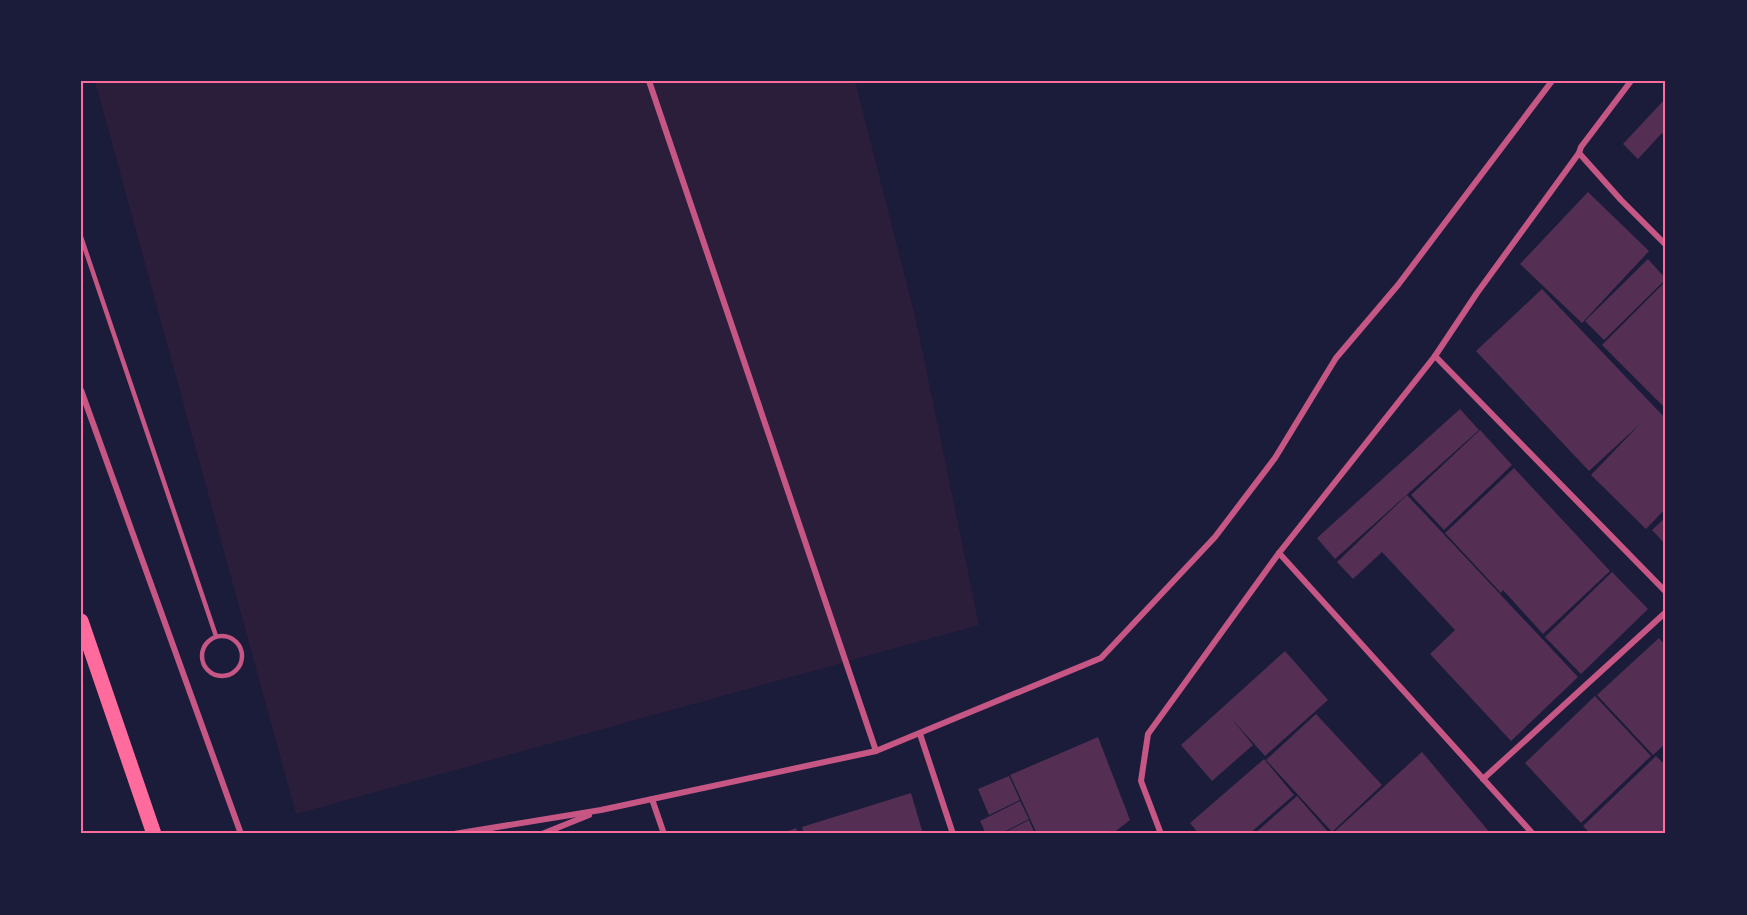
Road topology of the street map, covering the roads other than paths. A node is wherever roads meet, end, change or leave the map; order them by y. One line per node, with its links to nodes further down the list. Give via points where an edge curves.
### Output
1 (649, 81): 15 (street)
2 (1552, 81): 14 (street, via 1398,285 1336,358 1275,458 1215,537 1101,658)
3 (1631, 81): 4 (street)
4 (1579, 153): 6 (street); 7 (street)
5 (81, 237): 13 (lane)
6 (1666, 245)
7 (1435, 356): 9 (street); 10 (street)
8 (81, 390): 20 (street)
9 (1279, 553): 16 (street); 25 (street, via 1148,734 1141,781)
10 (1666, 592)
11 (1666, 612): 16 (street)
12 (81, 621): 19 (main road)
13 (216, 636): 13 (lane, via 202,648 202,662 210,673 231,674 242,657 239,645 229,636)
14 (920, 734): 15 (street); 24 (street)
15 (876, 751): 17 (street)
16 (1483, 779): 26 (street)
17 (652, 799): 18 (street); 23 (street)
18 (601, 810): 21 (street); 22 (street)
19 (154, 834)
20 (241, 834)
21 (453, 834)
22 (542, 834)
23 (664, 834)
24 (953, 834)
25 (1161, 834)
26 (1533, 834)

